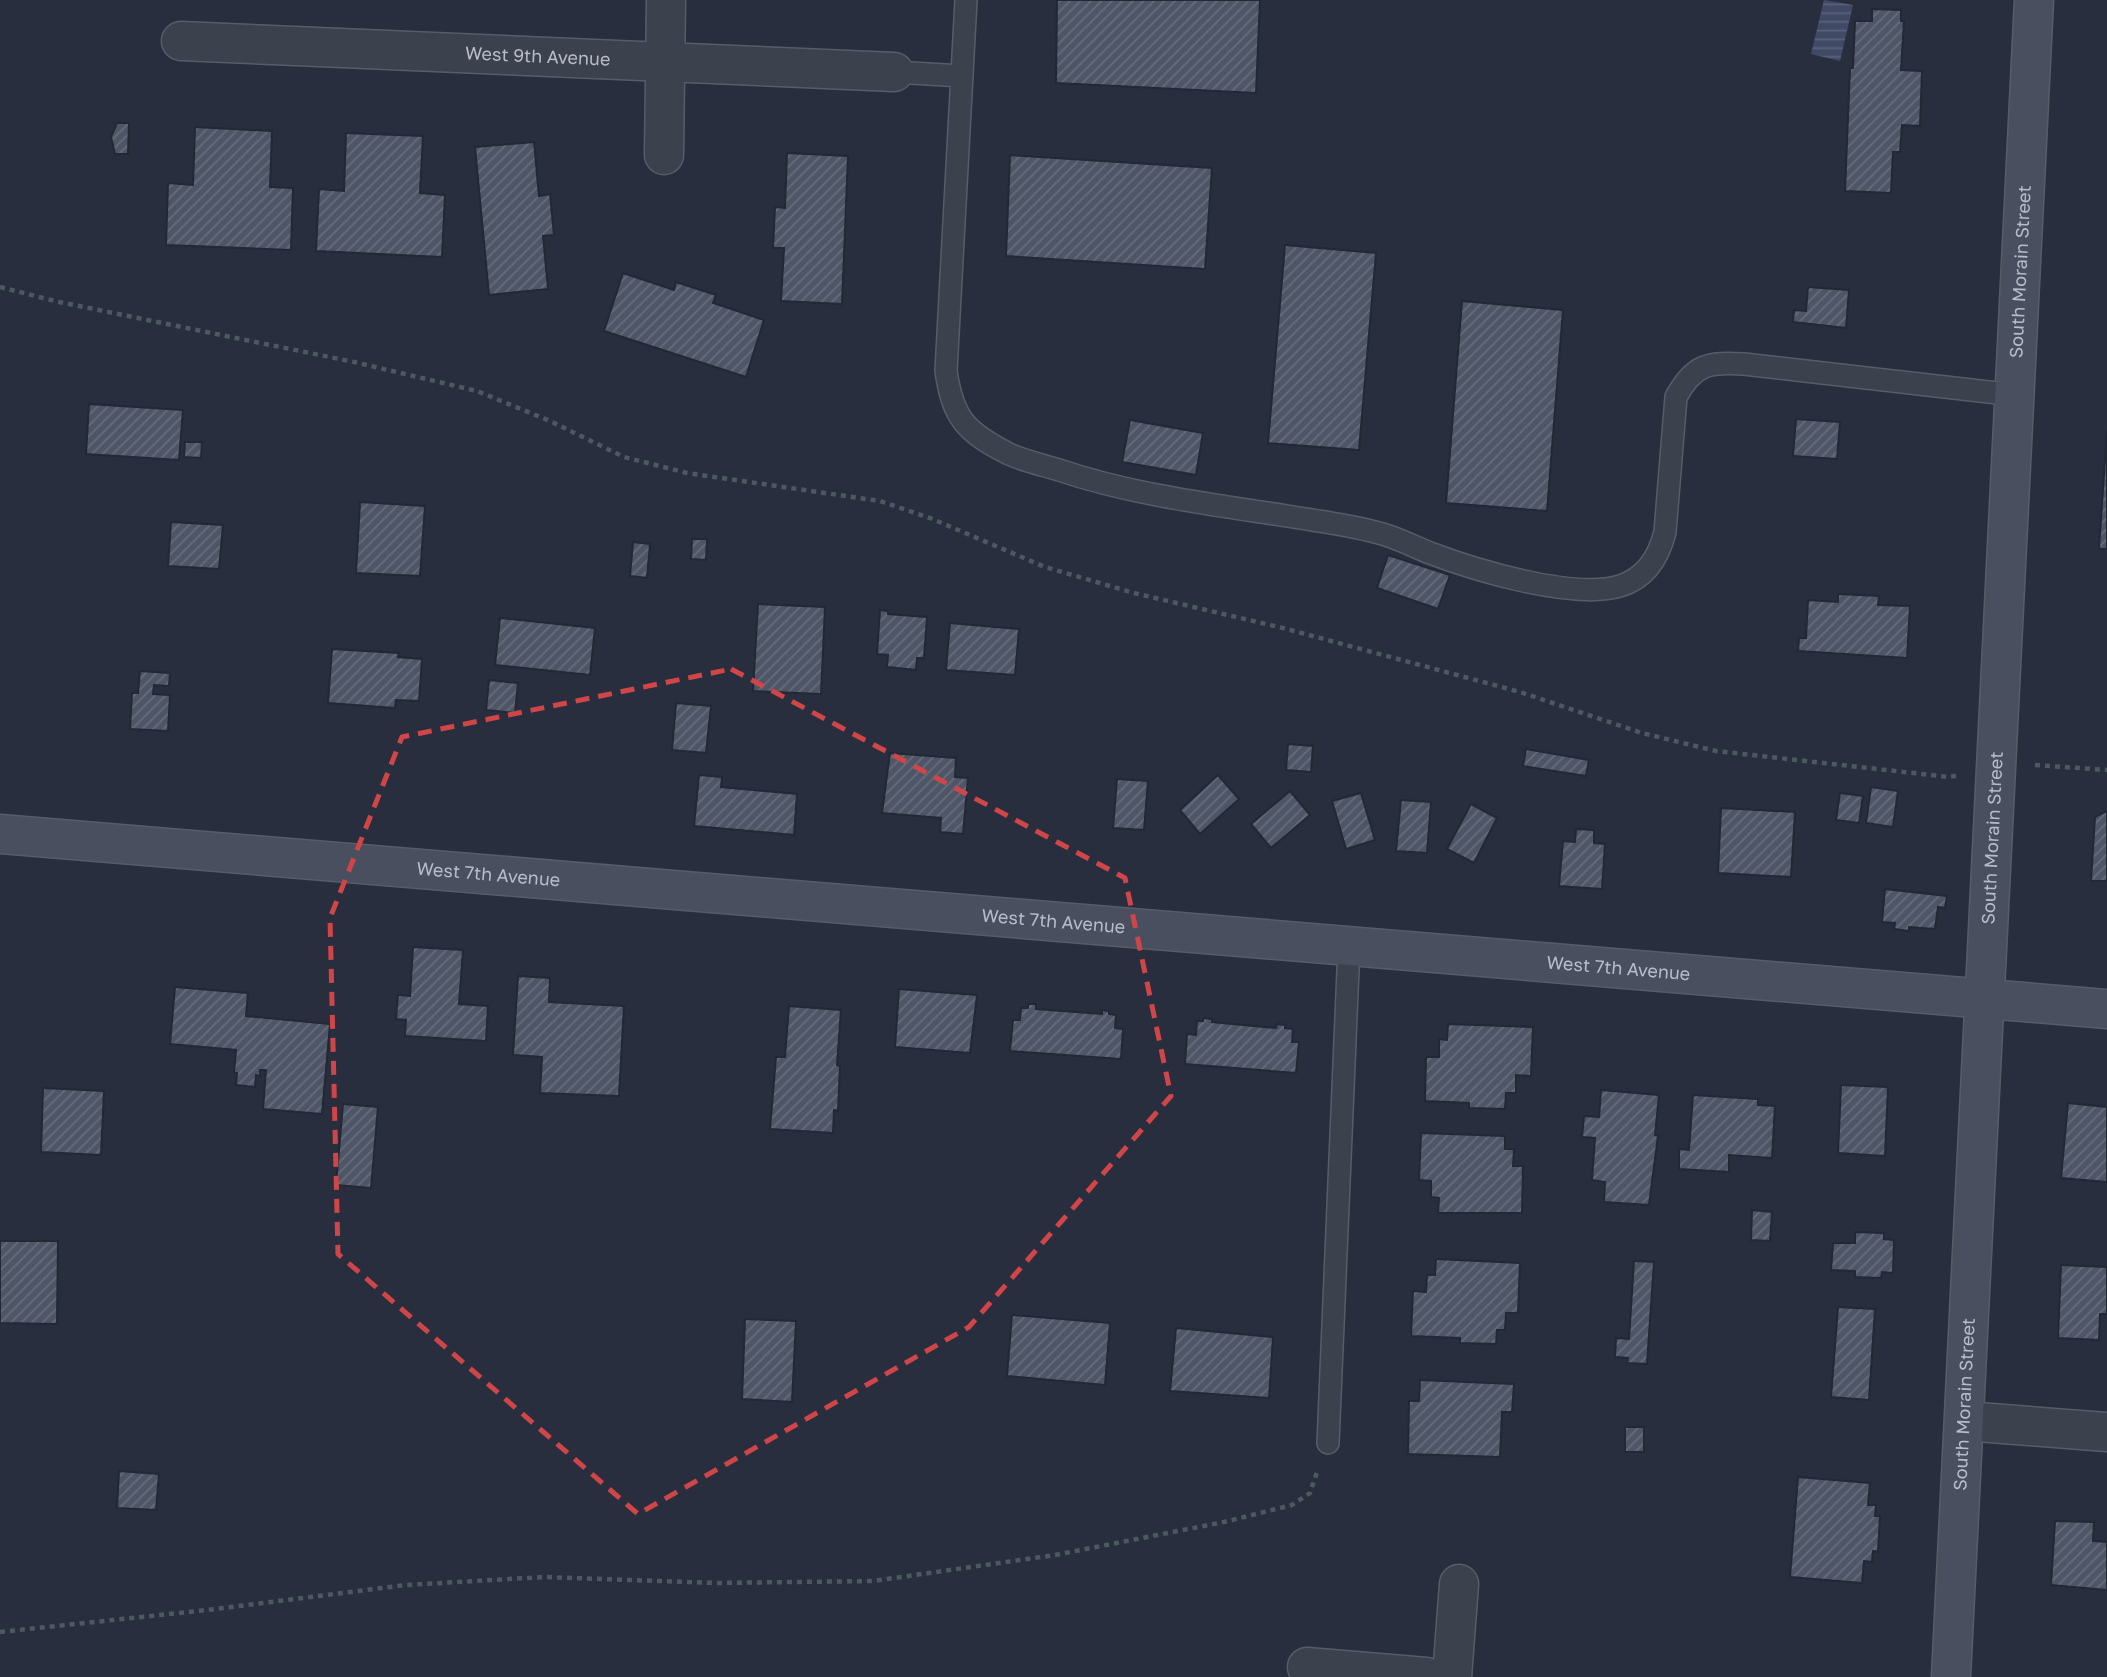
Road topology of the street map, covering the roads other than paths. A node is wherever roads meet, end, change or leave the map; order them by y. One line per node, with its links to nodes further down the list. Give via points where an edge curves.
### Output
1 (666, 0): 5 (street)
2 (965, 0): 7 (lane)
3 (2034, 0): 9 (street, South Morain Street)
4 (181, 41): 5 (street, West 9th Avenue)
5 (664, 62): 6 (street, West 9th Avenue); 8 (street)
6 (894, 72): 7 (lane)
7 (962, 76): 9 (lane, via 946,371 950,398 957,416 976,435 1011,455 1086,479 1165,497 1368,530 1464,566 1546,585 1595,589 1621,585 1646,571 1661,551 1676,397 1700,367 1744,363)
8 (664, 155)
9 (2015, 395): 12 (street, South Morain Street)
10 (0, 834): 11 (street, West 7th Avenue)
11 (1349, 946): 12 (street, West 7th Avenue); 16 (lane)
12 (1985, 999): 13 (street, West 7th Avenue); 14 (street, South Morain Street)
13 (2107, 1009)
14 (1965, 1421): 15 (street); 21 (street, South Morain Street)
15 (2107, 1432)
16 (1328, 1443)
17 (1459, 1584): 20 (street)
18 (1307, 1667): 19 (street)
19 (1426, 1677)
20 (1452, 1677)
21 (1951, 1677)

